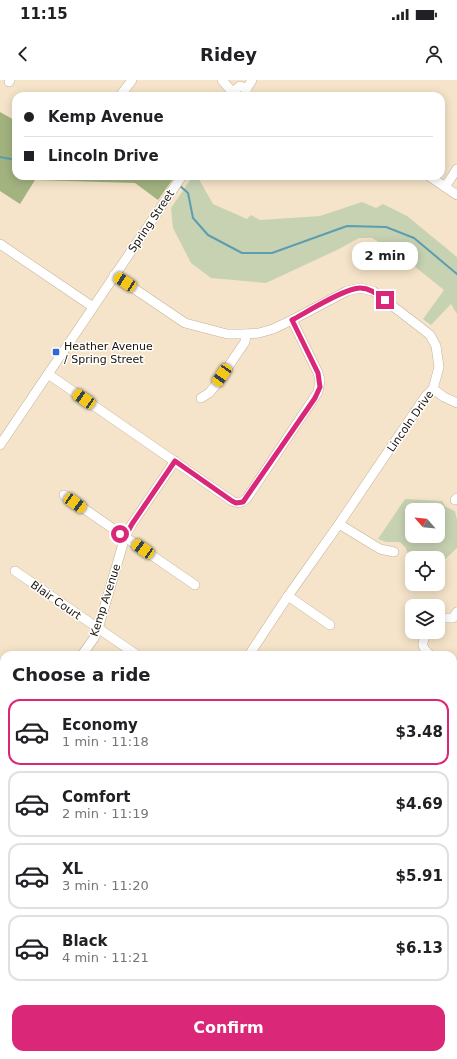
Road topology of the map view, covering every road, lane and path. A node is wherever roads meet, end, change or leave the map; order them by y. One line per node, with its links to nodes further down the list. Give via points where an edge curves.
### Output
1 (132, 80): 4 (street)
2 (222, 80): 5 (street)
3 (252, 80): 5 (street)
4 (123, 92)
5 (241, 92)
6 (457, 169): 9 (street)
7 (179, 180): 12 (street, Spring Street)
8 (435, 180): 9 (street)
9 (445, 187): 10 (street)
10 (457, 194)
11 (0, 244): 13 (street)
12 (114, 275): 13 (street, Spring Street); 15 (street, Lincoln Drive, via 185,323 215,332)
13 (93, 307): 16 (street, Spring Street)
14 (292, 320): 15 (street, Lincoln Drive, via 273,329); 17 (street, Lincoln Drive, via 348,291 360,288 373,291 430,335 436,346 439,367); 21 (street, via 318,373 320,387 247,498 239,503 232,501)
15 (246, 334): 18 (street, via 245,342 215,386)
16 (48, 374): 20 (street, Spring Street); 21 (street)
17 (433, 389): 19 (street); 23 (street, Lincoln Drive, via 425,397)
18 (201, 398)
19 (457, 403)
20 (0, 445)
21 (175, 461): 24 (street, Kemp Avenue)
22 (64, 495): 24 (street)
23 (340, 524): 25 (street, via 380,549); 28 (street, Lincoln Drive)
24 (125, 537): 27 (street); 32 (street, Kemp Avenue)
25 (394, 552)
26 (15, 571): 32 (street, Blair Court)
27 (195, 585)
28 (288, 596): 31 (street); 36 (street, Lincoln Drive)
29 (457, 612): 30 (street, via 452,618)
30 (445, 618)
31 (330, 625)
32 (98, 629): 34 (street, Kemp Avenue); 35 (street, Blair Court)
33 (425, 639): 37 (street, via 423,644)
34 (85, 651)
35 (131, 651)
36 (252, 651)
37 (426, 651)

